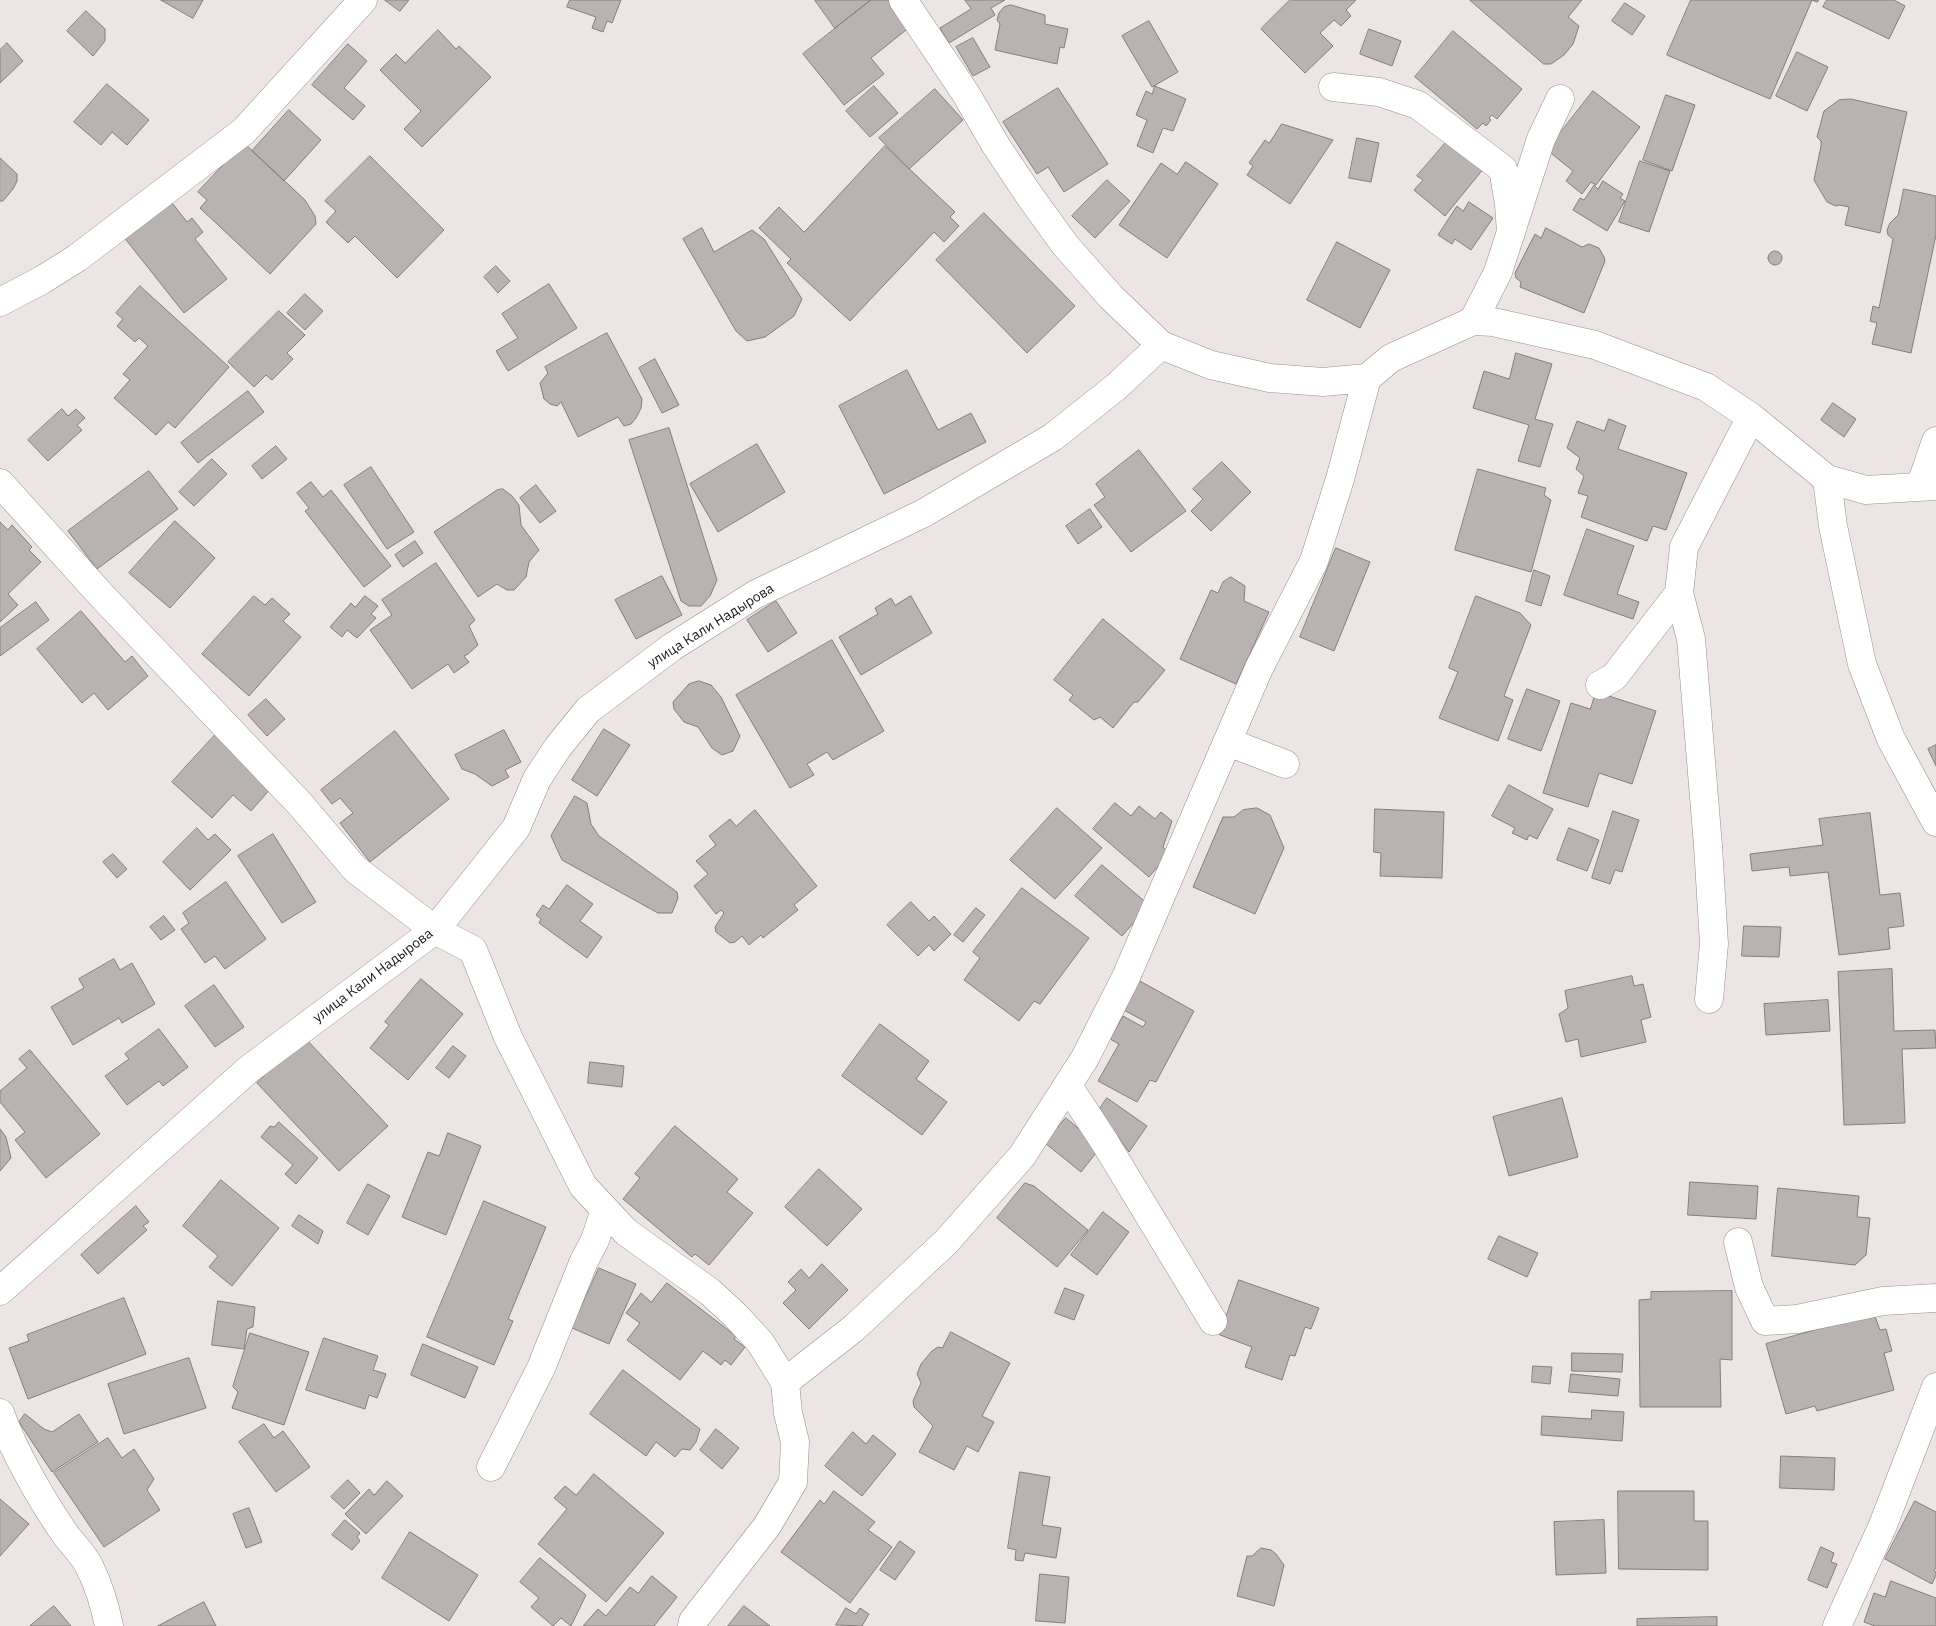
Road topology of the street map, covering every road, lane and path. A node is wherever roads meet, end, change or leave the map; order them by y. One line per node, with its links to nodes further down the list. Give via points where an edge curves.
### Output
1 (363, 0): 6 (street, via 244,131 77,258)
2 (903, 0): 8 (street, via 995,144 1065,245 1111,297)
3 (1333, 87): 5 (street, via 1379,92 1418,106 1502,169)
4 (1560, 100): 5 (street, via 1541,139)
5 (1511, 233): 7 (street, via 1498,272)
6 (0, 302)
7 (1474, 321): 9 (street, via 1392,358); 10 (street, via 1494,322 1595,345 1706,387)
8 (1161, 345): 9 (street, via 1211,365 1270,378 1322,382); 20 (street, улица Кали Надырова, via 1053,437 924,513 756,594 672,647 588,710 537,779 516,828)
9 (1367, 378): 17 (street, via 1314,561 1259,668)
10 (1751, 417): 12 (street); 15 (street, via 1684,547)
11 (1936, 441): 14 (street)
12 (1827, 479): 14 (street, via 1866,490); 19 (street, via 1832,526 1862,664 1891,739)
13 (0, 483): 20 (street, via 102,596 300,804 355,869)
14 (1928, 486)
15 (1679, 592): 16 (street, via 1614,677); 21 (street, via 1691,638 1708,846 1714,944)
16 (1600, 685)
17 (1228, 742): 18 (street); 22 (street, via 1126,977)
18 (1285, 764)
19 (1934, 816)
20 (435, 930): 23 (street, via 473,950 508,1037 583,1186); 25 (street, улица Кали Надырова, via 249,1068)
21 (1709, 999)
22 (1068, 1086): 27 (street); 28 (street, via 1022,1156 946,1242 854,1328)
23 (605, 1210): 28 (street, via 626,1232 710,1292 735,1315 760,1342); 31 (street, via 541,1368)
24 (1738, 1242): 26 (street, via 1749,1287 1765,1321 1797,1319 1883,1302)
25 (0, 1291)
26 (1936, 1298)
27 (1213, 1321)
28 (785, 1382): 33 (street, via 795,1442 793,1482 767,1526)
29 (1936, 1387): 34 (street, via 1883,1525)
30 (0, 1413): 32 (street, via 26,1468 65,1533 90,1566)
31 (491, 1467)
32 (110, 1626)
33 (692, 1626)
34 (1837, 1626)

